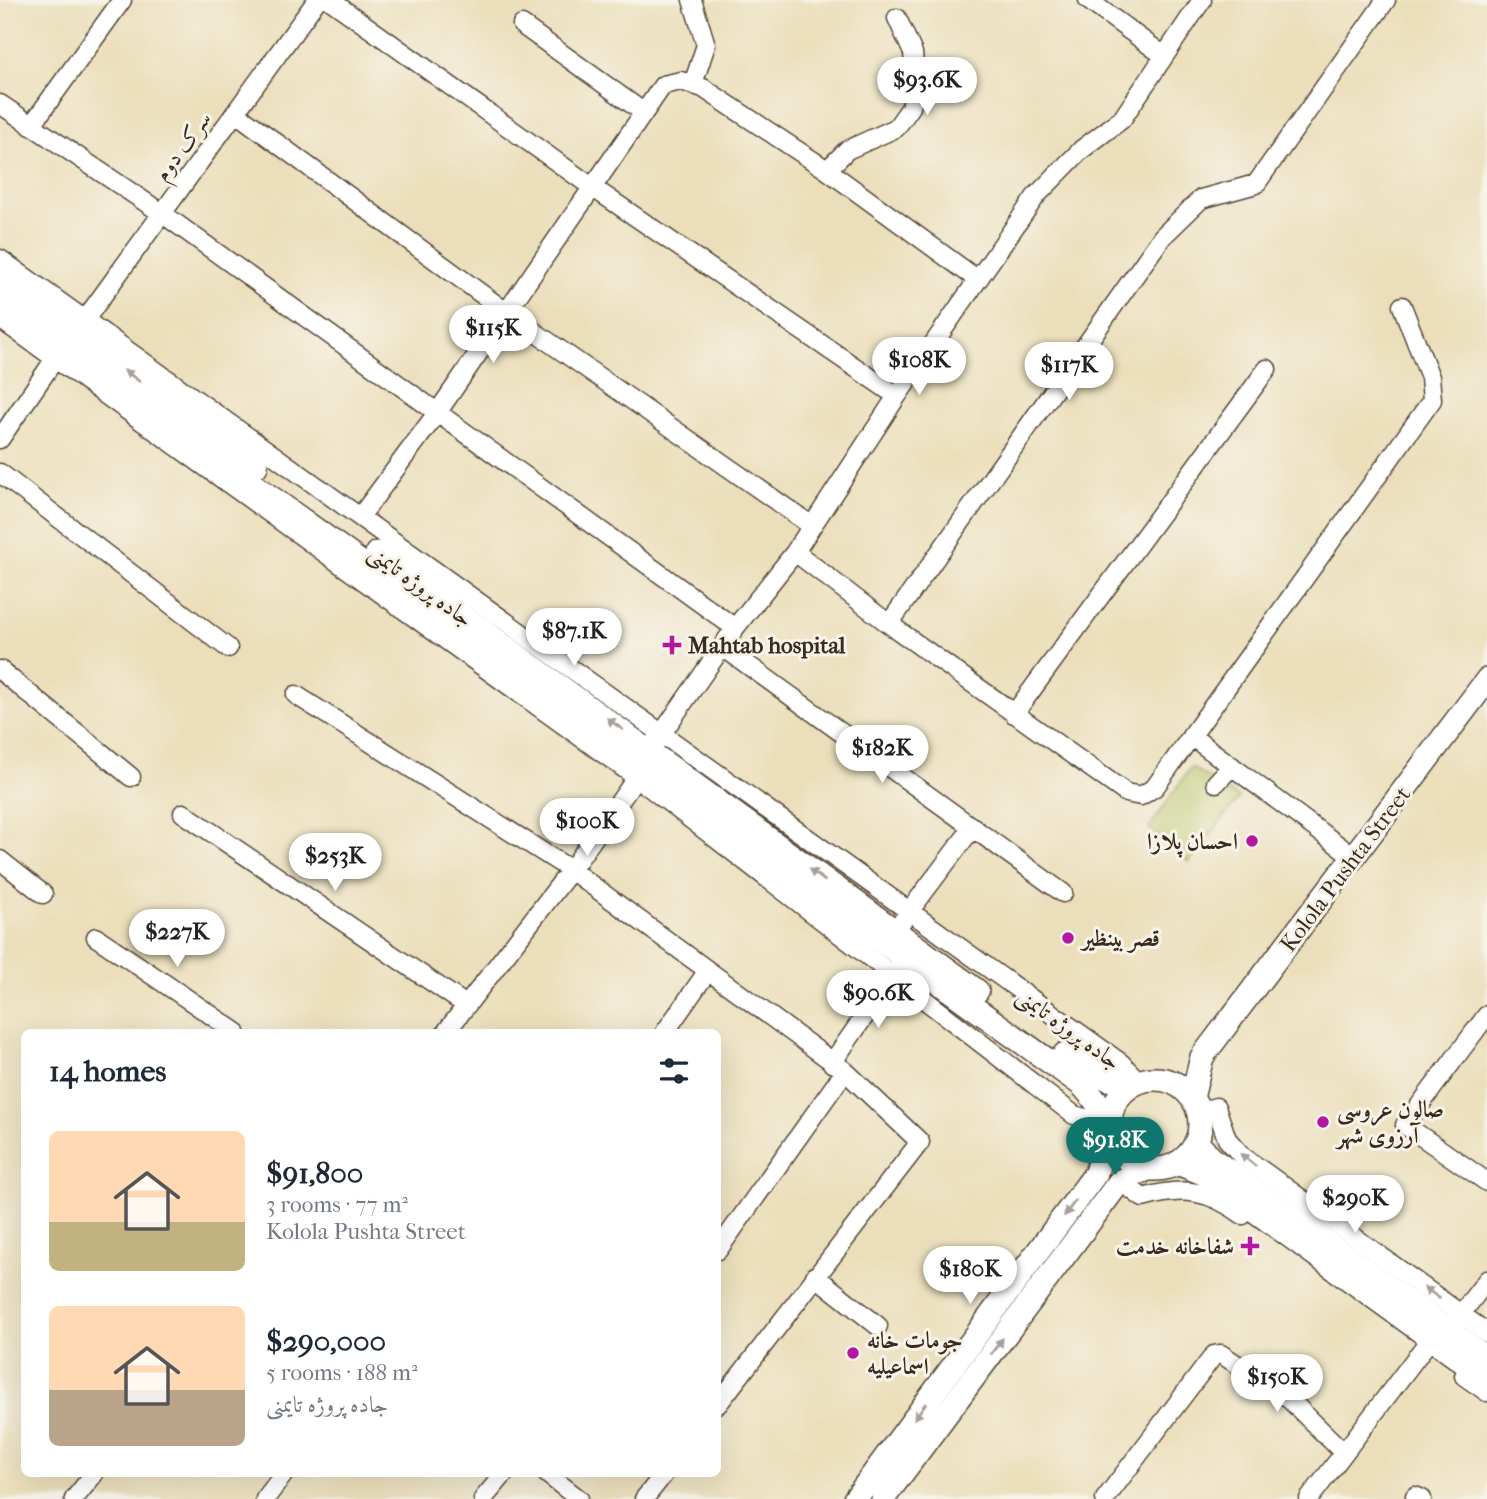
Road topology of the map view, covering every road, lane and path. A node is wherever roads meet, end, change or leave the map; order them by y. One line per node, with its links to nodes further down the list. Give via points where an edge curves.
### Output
1 (122, 0): 15 (street)
2 (317, 0): 14 (street, سرک دوم)
3 (330, 0): 17 (street)
4 (692, 0): 11 (street, via 706,38)
5 (1088, 0): 10 (street)
6 (1202, 0): 10 (street)
7 (1386, 0): 35 (street, via 1256,184 1202,199 1162,237)
8 (897, 18): 16 (street, via 914,54 916,86 911,107 896,128 847,150)
9 (522, 25): 13 (street)
10 (1163, 55): 20 (street, via 1122,119 1081,150 1036,197)
11 (693, 84): 13 (street, via 663,85); 16 (street)
12 (0, 104): 15 (street)
13 (643, 112): 17 (street)
14 (236, 113): 18 (street, سرک دوم); 24 (street)
15 (32, 126): 18 (street)
16 (827, 170): 20 (street)
17 (592, 187): 24 (street); 28 (street)
18 (163, 214): 26 (street, سرک دوم); 29 (street)
19 (0, 259): 26 (street, جاده پروژه تایمنی)
20 (978, 280): 28 (street)
21 (0, 281): 26 (main road, جاده پروژه تایمنی)
22 (0, 303): 26 (main road, جاده پروژه تایمنی)
23 (1402, 306): 43 (street, via 1430,377 1432,400)
24 (506, 312): 29 (street); 33 (street)
25 (0, 319): 26 (street, جاده پروژه تایمنی)
26 (69, 340): 30 (street, سرک دوم); 32 (street, جاده پروژه تایمنی); 44 (main road, جاده پروژه تایمنی, via 333,540)
27 (1267, 369): 42 (street)
28 (897, 396): 33 (street)
29 (437, 413): 32 (street); 36 (street)
30 (0, 439)
31 (0, 473): 38 (street)
32 (359, 517): 44 (street, جاده پروژه تایمنی)
33 (812, 526): 34 (street)
34 (795, 552): 35 (street); 36 (street)
35 (889, 624): 42 (street)
36 (735, 628): 37 (street)
37 (723, 647): 44 (street); 49 (street)
38 (228, 648)
39 (0, 670): 46 (street)
40 (1487, 680): 50 (main road, Kolola Pushta Street)
41 (296, 695): 52 (street)
42 (1014, 714): 43 (street, via 1126,793 1141,796 1154,787)
43 (1191, 736): 45 (street)
44 (648, 758): 52 (street); 55 (street, جاده پروژه تایمنی); 56 (main road, جاده پروژه تایمنی, one-way to 44); 58 (main road, جاده پروژه تایمنی)
45 (1232, 766): 47 (street); 50 (street)
46 (131, 777)
47 (1216, 783)
48 (183, 813): 60 (street)
49 (973, 827): 53 (street); 55 (street)
50 (1354, 857): 65 (main road, Kolola Pushta Street)
51 (0, 860): 54 (street)
52 (571, 870): 59 (street); 60 (street)
53 (1063, 893)
54 (43, 894)
55 (908, 913): 56 (street); 67 (street, جاده پروژه تایمنی)
56 (895, 932): 67 (main road, جاده پروژه تایمنی, via 1085,1069 1108,1079)
57 (96, 937): 62 (street)
58 (898, 967): 66 (street); 69 (main road, جاده پروژه تایمنی, via 1081,1084 1098,1102)
59 (707, 972): 64 (street); 66 (street)
60 (466, 1005): 63 (street)
61 (1487, 1015): 74 (street, via 1405,1125)
62 (232, 1029)
63 (448, 1029)
64 (667, 1029)
65 (1202, 1057): 67 (main road); 68 (main road)
66 (838, 1067): 75 (street); 76 (street, via 920,1142)
67 (1146, 1080): 68 (main road, via 1182,1087); 69 (main road, via 1126,1089 1116,1101)
68 (1195, 1105): 70 (main road, via 1200,1127); 79 (street, one-way to 68, via 1242,1156 1227,1139 1216,1107)
69 (1109, 1125): 72 (main road, via 1123,1156); 96 (main road, one-way to 96, via 1096,1173)
70 (1196, 1142): 71 (main road); 79 (main road, via 1212,1159)
71 (1177, 1163): 72 (main road); 79 (main road, via 1203,1173)
72 (1148, 1169): 73 (main road)
73 (1120, 1181): 79 (street, via 1143,1198 1185,1189 1228,1204); 97 (main road, one-way to 73)
74 (1487, 1182)
75 (721, 1245)
76 (815, 1276): 78 (street); 84 (street)
77 (1487, 1280): 79 (street)
78 (878, 1326)
79 (1441, 1332): 80 (street); 81 (main road); 82 (main road); 83 (street); 85 (street)
80 (1487, 1333)
81 (1487, 1358)
82 (1487, 1379)
83 (1487, 1392)
84 (721, 1400)
85 (1343, 1451): 98 (street, via 1287,1397 1221,1354 1214,1355); 99 (street)
86 (92, 1477): 91 (street)
87 (282, 1477): 92 (street)
88 (501, 1477): 93 (street)
89 (556, 1477): 94 (street)
90 (662, 1477): 95 (street)
91 (74, 1499)
92 (265, 1499)
93 (483, 1499)
94 (579, 1499)
95 (645, 1499)
96 (855, 1499)
97 (883, 1499)
98 (1105, 1499)
99 (1309, 1499)

